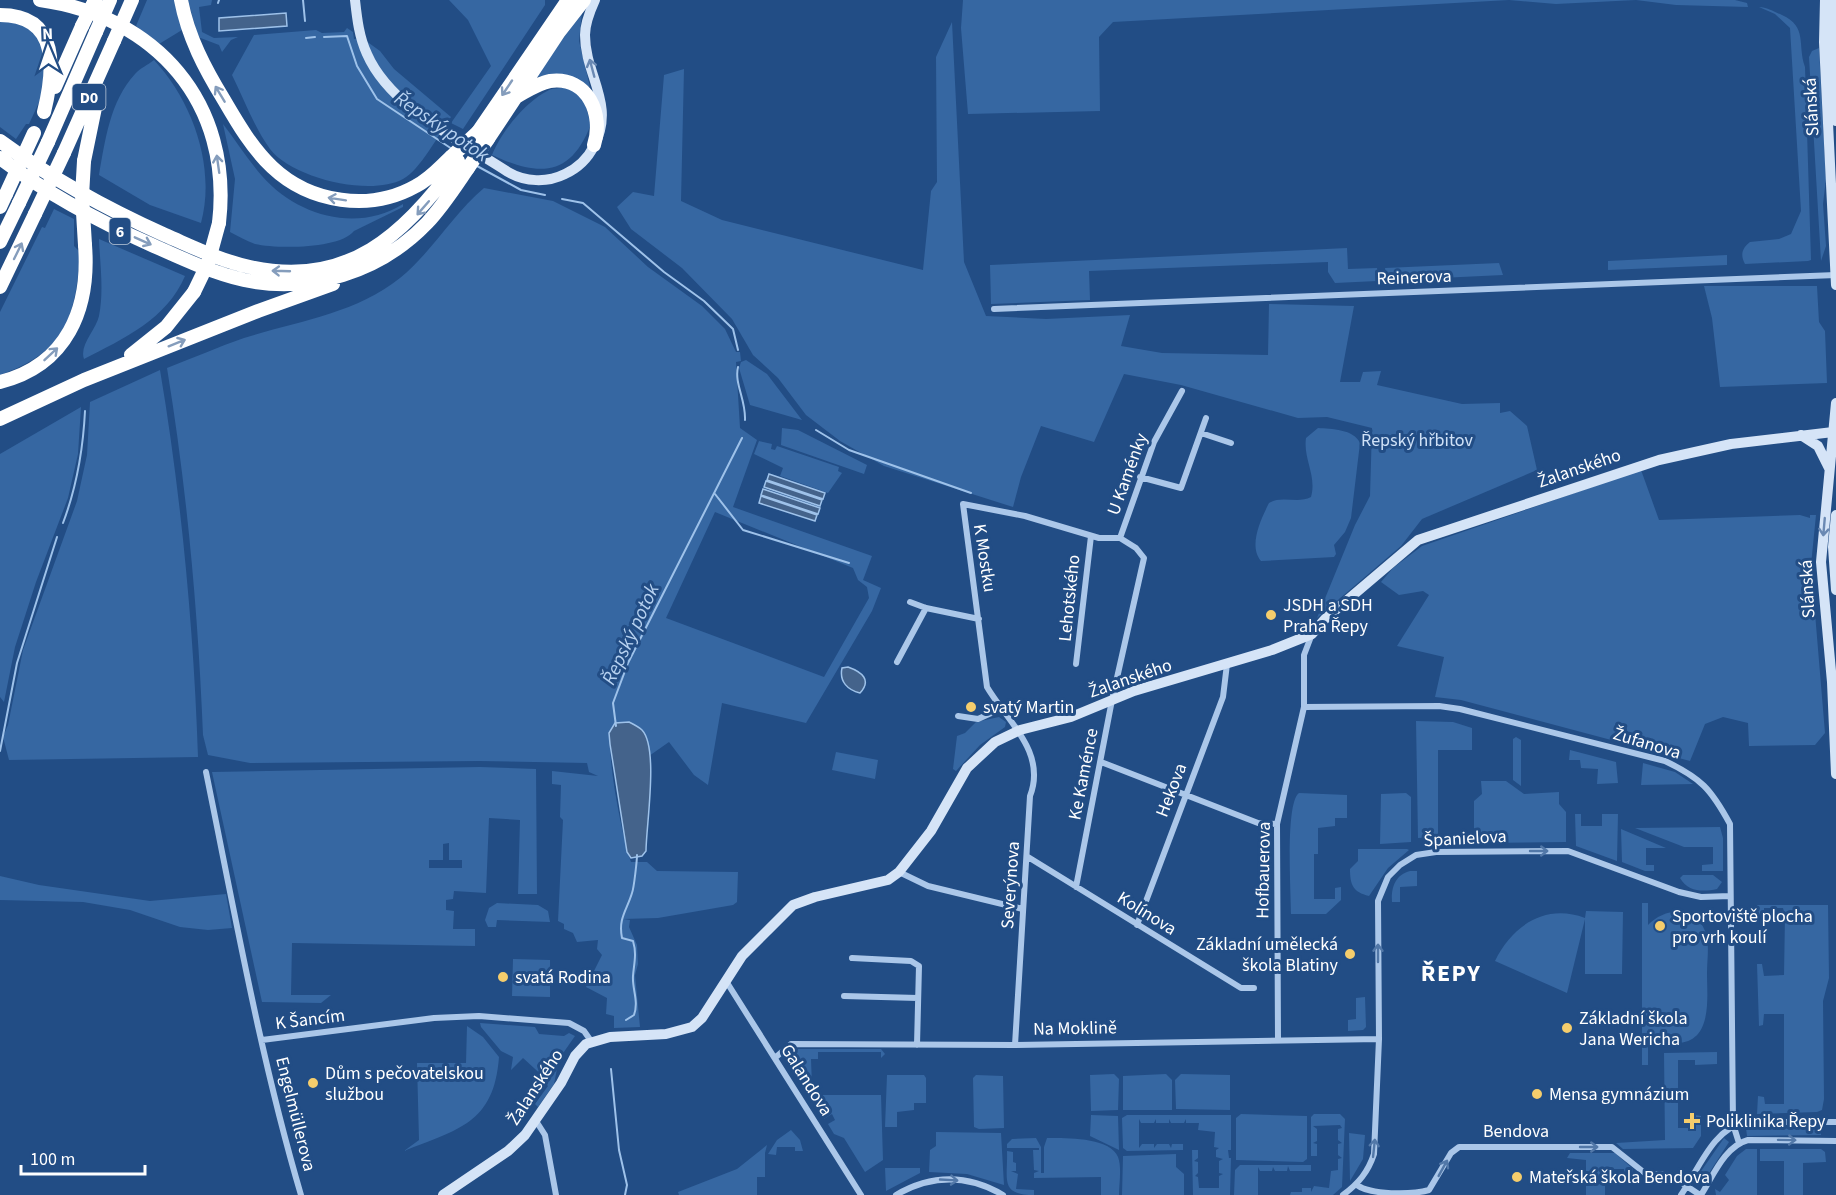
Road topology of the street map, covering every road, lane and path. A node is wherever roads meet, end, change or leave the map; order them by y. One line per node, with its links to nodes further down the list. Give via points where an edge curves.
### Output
1 (40, 0): 33 (highway, one-way to 1, bridge, via 149,342 194,292 219,223 221,186 214,142 202,112 179,74 157,50 123,24 87,10)
2 (95, 0): 19 (highway, bridge)
3 (110, 0): 27 (highway, D0, bridge)
4 (132, 0): 17 (highway, D0, bridge)
5 (181, 0): 25 (highway, one-way to 5, via 416,186 384,198 351,201 308,191 280,174 249,141 203,64)
6 (355, 0): 23 (street, via 366,52 388,88 508,172 534,180 557,178 579,165)
7 (555, 0): 16 (highway)
8 (568, 0): 16 (highway, 6)
9 (584, 0): 18 (highway, 6)
10 (595, 0): 23 (street, one-way to 10, via 602,128 603,112 585,33)
11 (1817, 0): 15 (street)
12 (1825, 0): 15 (street, Slánská)
13 (1833, 0): 15 (street, Slánská)
14 (0, 15): 19 (highway, via 28,22 48,44 52,73)
15 (1831, 39): 20 (street, Slánská); 29 (street, Slánská)
16 (537, 44): 21 (highway, 6, one-way to 21)
17 (104, 65): 31 (highway, D0, one-way to 17, bridge); 34 (highway, one-way to 17, bridge, via 26,373 45,360 73,326 81,307 86,285 81,196 84,162)
18 (514, 98): 21 (highway, 6); 23 (highway, via 548,81 574,85 586,94 596,110 598,129)
19 (44, 112): 26 (highway, bridge)
20 (1836, 121)
21 (483, 135): 25 (highway, 6, bridge); 25 (highway, bridge)
22 (0, 141): 25 (highway, 6, one-way to 22, via 418,214 384,242 335,265 280,271 232,262 147,227 69,187)
23 (594, 145)
24 (0, 160): 28 (highway, 6, one-way to 28, via 119,230 233,277 299,283 332,278)
25 (459, 162): 28 (highway, 6, via 442,205 420,230)
26 (2, 201)
27 (0, 242)
28 (374, 262): 33 (highway, one-way to 28, via 258,310 324,288)
29 (1836, 275): 30 (street, Slánská); 32 (street, Reinerova)
30 (1836, 285)
31 (0, 287)
32 (994, 309)
33 (84, 380): 38 (highway)
34 (0, 382)
35 (1182, 391): 44 (street, U Kaménky)
36 (1836, 403): 39 (street, Slánská)
37 (1206, 418): 40 (street)
38 (0, 419)
39 (1835, 432): 41 (street, Žalanského); 43 (street, Slánská)
40 (1201, 433): 42 (street); 44 (street, via 1181,488)
41 (1801, 435): 43 (street, via 1818,446); 52 (street, Žalanského, via 1659,459 1419,540)
42 (1231, 443)
43 (1830, 469): 63 (street, Slánská, one-way to 63, via 1821,562)
44 (1140, 477): 47 (street, U Kaménky)
45 (1836, 515): 48 (street, Slánská)
46 (1091, 536): 47 (street, K Mostku); 51 (street, K Mostku, via 1025,516 963,504); 54 (street, Lehotského)
47 (1120, 538): 56 (street, Ke Kaménce, via 1136,548 1144,561)
48 (1836, 590)
49 (910, 602): 50 (street)
50 (926, 608): 51 (street); 53 (street)
51 (979, 619): 58 (street, K Mostku, via 987,687)
52 (1312, 634): 55 (street, Žalanského); 57 (street, Hofbauerova, via 1304,655)
53 (897, 662)
54 (1076, 664)
55 (1227, 664): 56 (street, Žalanského); 64 (street, Hekova, via 1223,697)
56 (1112, 700): 60 (street, Žalanského, via 1071,717); 61 (street, Ke Kaménce)
57 (1304, 707): 65 (street, Hofbauerova); 69 (street, Žufanova, via 1460,709 1665,761 1692,774 1715,796 1730,824)
58 (999, 709): 59 (street, via 978,718); 60 (street, K Mostku)
59 (958, 716)
60 (1020, 730): 66 (street, Severýnova, via 1031,756 1035,782 1030,796); 67 (street, Žalanského, via 994,742 967,768 931,831)
61 (1101, 762): 64 (street); 68 (street, Ke Kaménce)
62 (206, 772): 78 (street, K Šancím)
63 (1836, 774)
64 (1185, 795): 65 (street, via 1258,823); 71 (street, Hekova)
65 (1277, 825): 79 (street, Hofbauerova)
66 (1028, 857): 68 (street, Kolínova); 70 (street, Severýnova)
67 (899, 872): 70 (street, via 928,886); 73 (street, Žalanského, via 888,880 794,905 742,956)
68 (1076, 887): 71 (street, Kolínova)
69 (1730, 897): 77 (street, Španielova, one-way to 69, via 1378,901 1388,877 1416,855 1569,851 1679,892); 86 (street, Žufanova)
70 (1023, 909): 82 (street, Severýnova)
71 (1137, 925): 74 (street, Kolínova, via 1241,988)
72 (852, 958): 76 (street, via 911,961 919,966)
73 (726, 981): 80 (street, Žalanského, via 692,1027 666,1034); 83 (street, Galandova)
74 (1254, 988)
75 (844, 996): 76 (street)
76 (918, 998): 81 (street)
77 (1379, 1039): 79 (street, Na Moklině); 89 (street, Španielova, one-way to 77, via 1374,1154)
78 (262, 1040): 80 (street, K Šancím, via 479,1016 569,1023 584,1030); 91 (street, Engelmüllerova, via 281,1129)
79 (1278, 1040): 82 (street, Na Moklině)
80 (591, 1041): 84 (street, Žalanského, via 575,1056)
81 (917, 1045): 82 (street, Na Moklině); 83 (street, Na Moklině, via 791,1044)
82 (1015, 1045)
83 (776, 1057): 94 (street, Galandova)
84 (536, 1121): 92 (street, Žalanského, via 508,1150); 93 (street, via 545,1135)
85 (1836, 1122): 86 (street)
86 (1733, 1124): 88 (street, Žufanova); 90 (street, via 1719,1136)
87 (1836, 1141): 88 (street, one-way to 87)
88 (1739, 1143): 99 (street)
89 (1357, 1185): 90 (street, Bendova, one-way to 90, via 1372,1193 1429,1190 1451,1153 1459,1147 1612,1147 1646,1174 1670,1175); 97 (street, Španielova)
90 (1687, 1186): 98 (street); 99 (street, Bendova)
91 (301, 1195)
92 (443, 1195)
93 (556, 1195)
94 (861, 1195)
95 (896, 1195): 96 (street, one-way to 96, via 925,1180 945,1179 973,1183)
96 (1003, 1195)
97 (1343, 1195)
98 (1681, 1195)
99 (1700, 1195)

